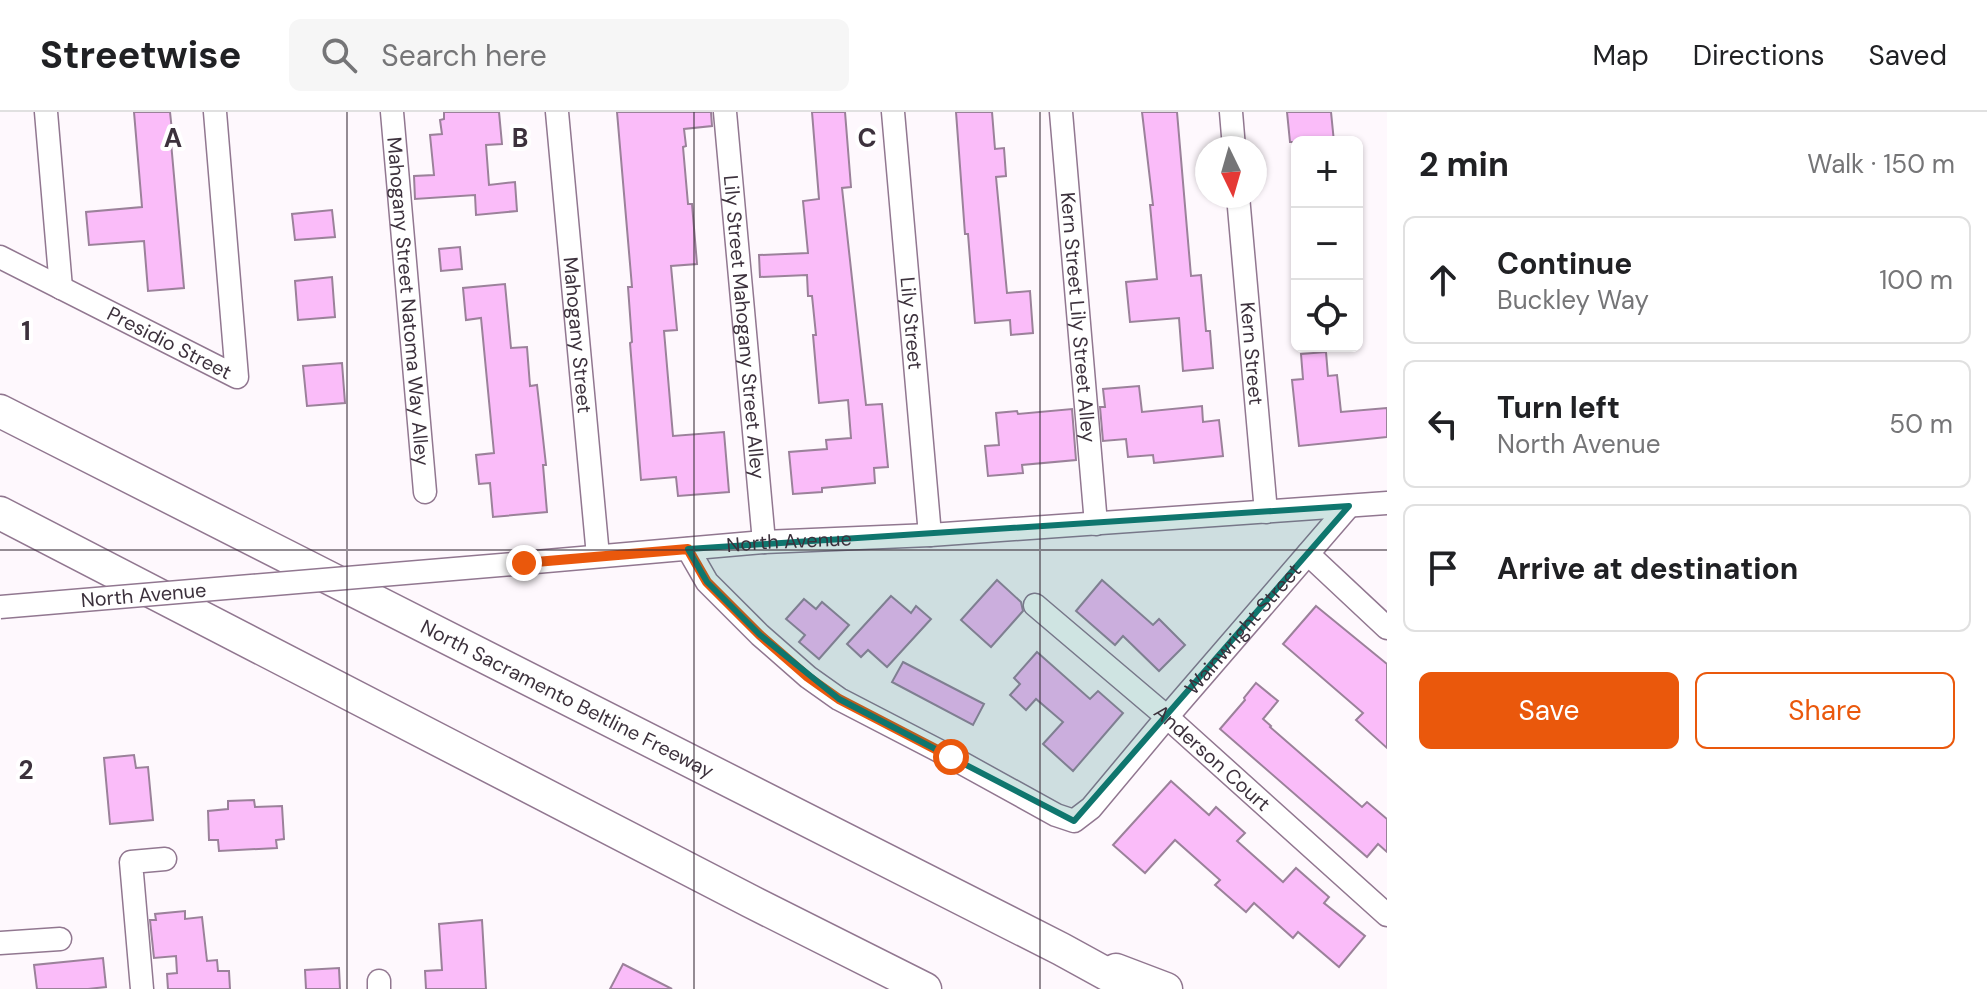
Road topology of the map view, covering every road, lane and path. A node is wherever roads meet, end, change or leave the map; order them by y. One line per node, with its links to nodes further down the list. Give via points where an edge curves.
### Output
1 (46, 112): 12 (street)
2 (215, 112): 12 (street, Presidio Street, via 237,377)
3 (392, 112): 14 (street, Mahogany Street Natoma Way Alley)
4 (557, 112): 24 (street, Mahogany Street)
5 (725, 112): 21 (street, Lily Street Mahogany Street Alley)
6 (893, 112): 20 (street, Lily Street)
7 (1061, 112): 19 (street, Kern Street Lily Street Alley)
8 (1231, 112): 9 (street)
9 (1233, 136)
10 (1239, 208): 17 (street, Kern Street)
11 (0, 257): 12 (street, Presidio Street)
12 (61, 288)
13 (0, 411): 33 (highway, North Sacramento Beltline Freeway)
14 (425, 492)
15 (1387, 503): 16 (street, North Avenue)
16 (1349, 506): 17 (street, North Avenue); 23 (street, Wainwright Street)
17 (1266, 512): 19 (street, North Avenue)
18 (0, 513): 35 (highway)
19 (1096, 524): 20 (street, North Avenue)
20 (930, 535): 21 (street, North Avenue)
21 (764, 542): 22 (street, North Avenue)
22 (688, 549): 24 (street, North Avenue); 28 (street, Wainwright Street, via 707,582 808,677 839,699 1056,815 1074,821 1091,808)
23 (1308, 554): 27 (street); 28 (street, Wainwright Street)
24 (598, 556): 26 (street, North Avenue, bridge)
25 (1035, 605): 28 (street, Anderson Court)
26 (0, 607)
27 (1387, 628)
28 (1167, 717): 30 (street, Anderson Court)
29 (165, 859): 34 (street, via 131,862)
30 (1387, 915)
31 (60, 939): 32 (street)
32 (0, 943)
33 (1061, 949): 36 (highway, North Sacramento Beltline Freeway); 37 (highway)
34 (142, 989)
35 (925, 989)
36 (1134, 989)
37 (1166, 989)

